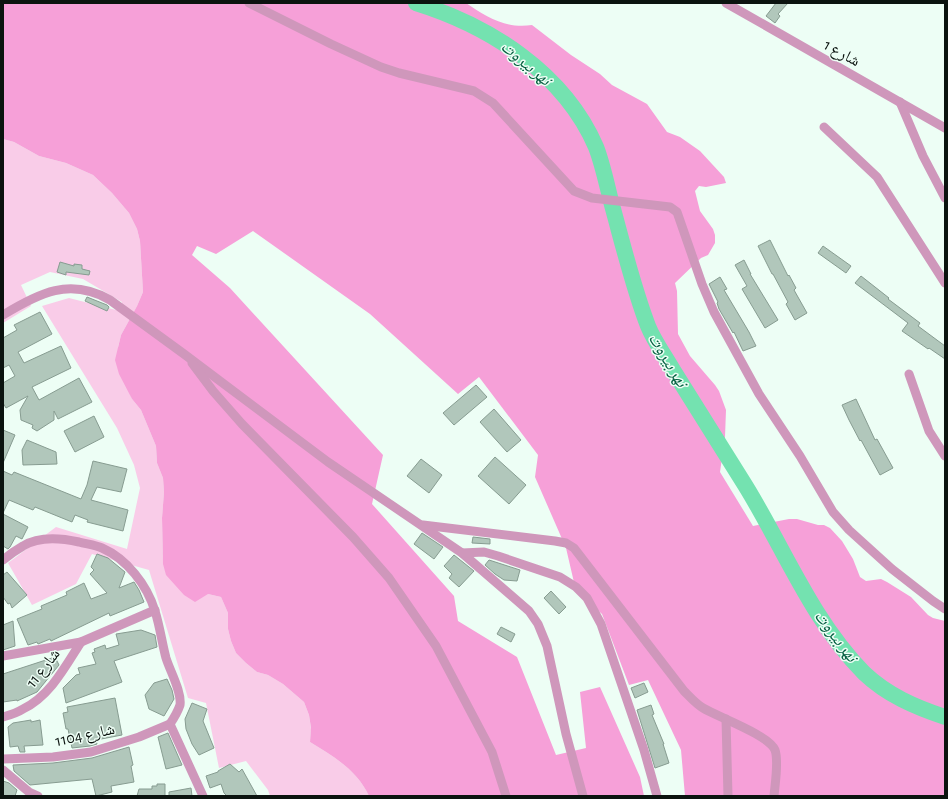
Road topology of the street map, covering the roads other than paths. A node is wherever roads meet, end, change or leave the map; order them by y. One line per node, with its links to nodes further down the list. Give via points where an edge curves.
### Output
1 (249, 3): 15 (street, via 381,67 481,95 493,103 574,191 592,198 670,207 677,212 714,312 759,394 833,512 892,569)
2 (726, 3): 3 (street, شارع 1)
3 (900, 102): 5 (street, شارع 1); 6 (street, via 923,156)
4 (824, 127): 7 (street, via 877,177)
5 (945, 128)
6 (945, 198)
7 (945, 283)
8 (3, 315): 9 (street, via 36,296 59,290 82,289 110,300)
9 (184, 354): 12 (street, via 328,462); 26 (street, via 242,424 353,537 389,578 436,646 492,752)
10 (909, 374): 11 (street, via 930,431)
11 (945, 456)
12 (422, 525): 13 (street); 20 (street, via 566,543 574,548 684,692 701,707)
13 (462, 553): 27 (street, via 529,611 538,624 547,646 566,734); 28 (street, via 484,552 560,577 576,586 587,598 601,624 644,750)
14 (3, 560): 16 (street, via 36,540 72,541 101,547 119,557 134,572)
15 (945, 609)
16 (154, 610): 17 (street); 21 (street, via 166,660 180,696 178,711)
17 (81, 642): 18 (street); 19 (street, شارع 11, via 50,689 23,709)
18 (3, 656)
19 (3, 717)
20 (726, 719): 29 (street); 30 (street, via 766,740 774,748)
21 (170, 724): 22 (street, شارع 1104, via 91,752); 25 (street)
22 (3, 759)
23 (3, 770): 24 (street)
24 (38, 796)
25 (203, 796)
26 (506, 796)
27 (584, 796)
28 (656, 796)
29 (728, 796)
30 (774, 796)

